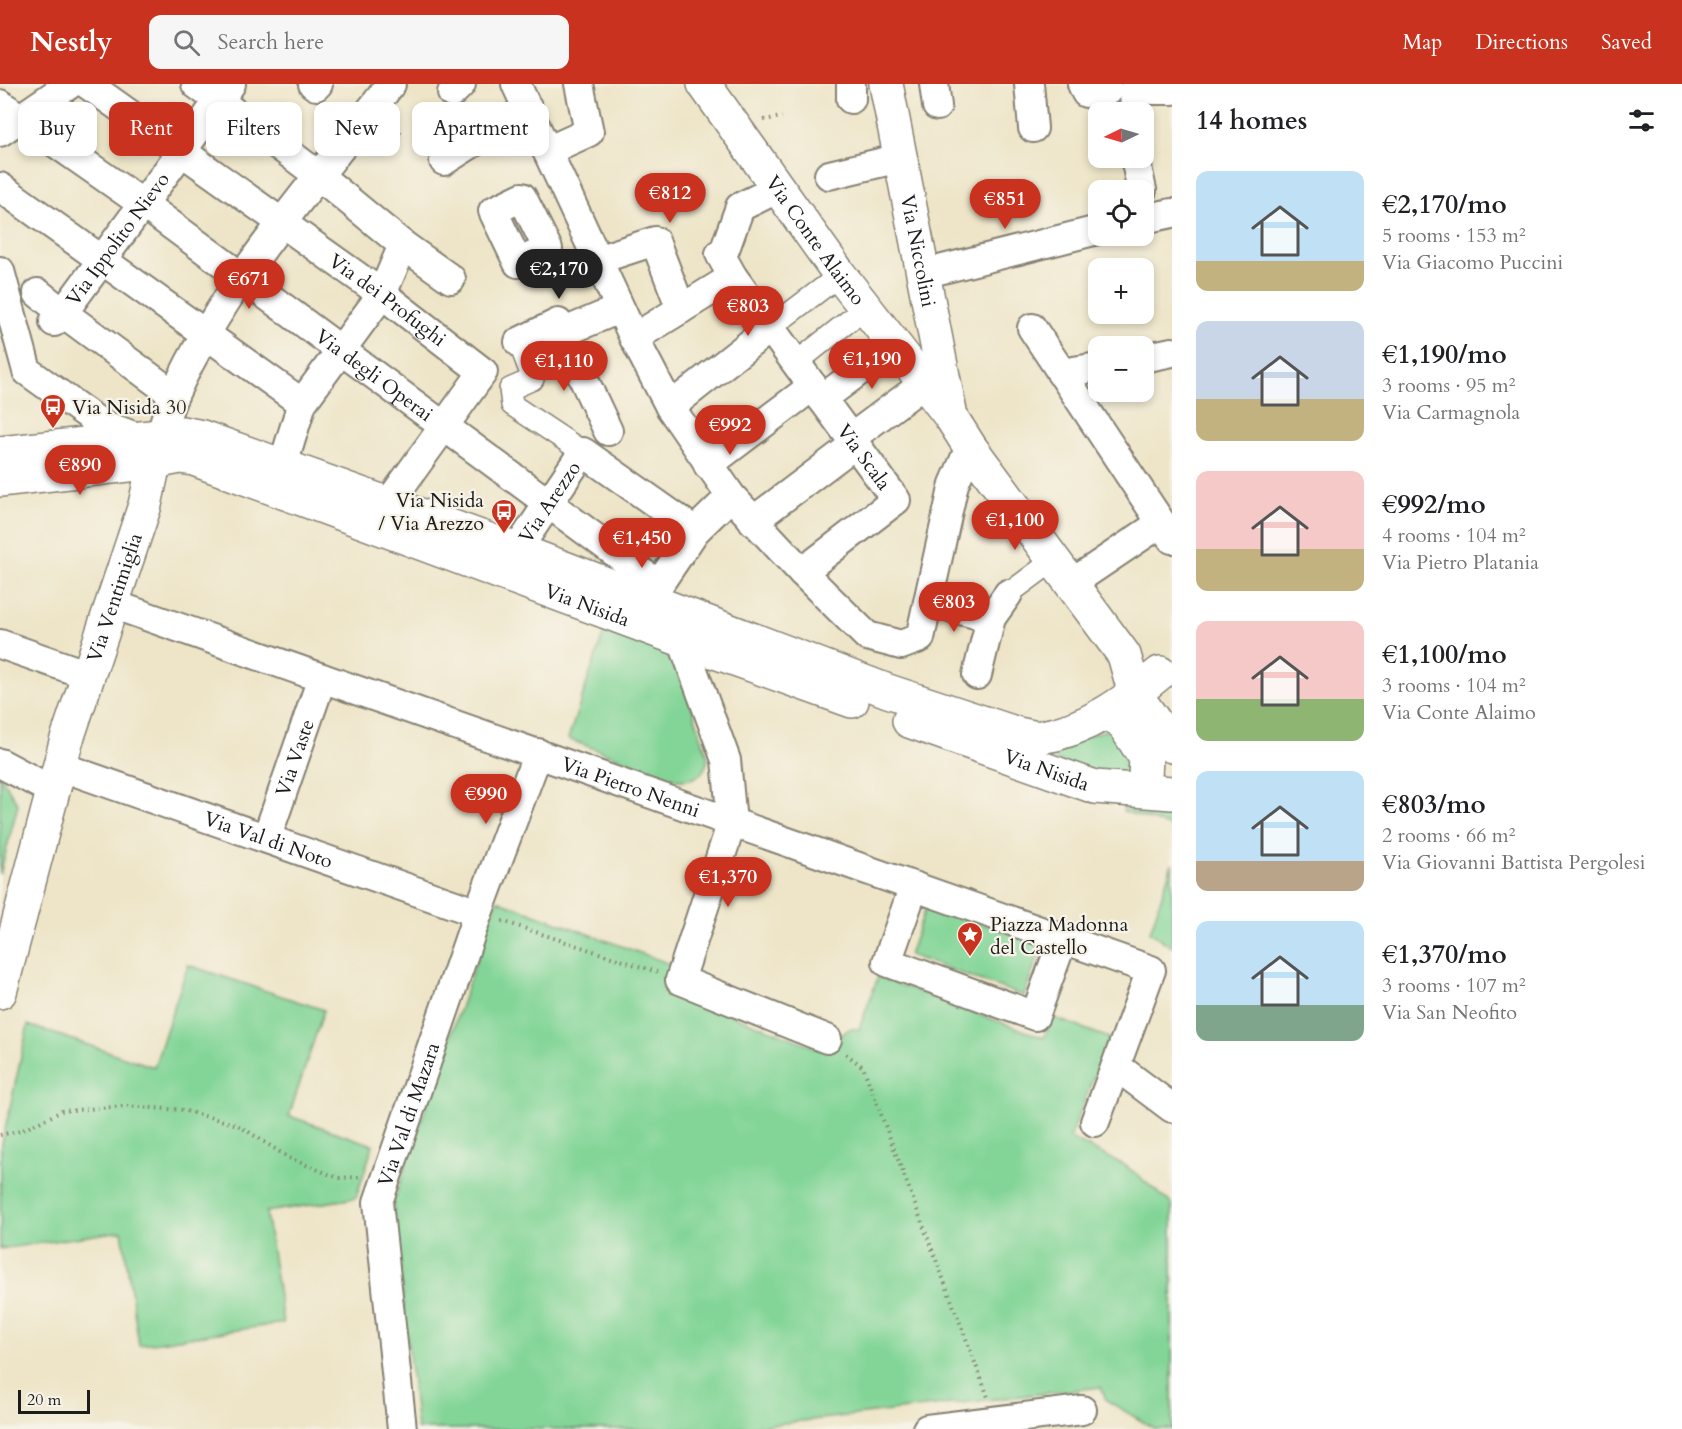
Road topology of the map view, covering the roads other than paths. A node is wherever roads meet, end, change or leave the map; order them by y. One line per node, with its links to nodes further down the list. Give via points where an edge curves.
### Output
1 (70, 84): 15 (street)
2 (87, 84): 13 (street, Via dei Profughi)
3 (313, 84): 4 (street)
4 (318, 84)
5 (391, 84): 24 (street, Via Ventimiglia)
6 (579, 84): 18 (street, via 589,132)
7 (704, 84): 27 (main road, Via Conte Alaimo)
8 (886, 84): 22 (main road, Via Niccolini)
9 (1029, 84): 17 (street)
10 (215, 89): 16 (street, Via Ippolito Nievo); 24 (street)
11 (1172, 90): 14 (street, via 1134,90)
12 (522, 96): 23 (street)
13 (112, 102)
14 (1135, 102)
15 (6, 118): 29 (street, Via degli Operai)
16 (194, 128)
17 (1033, 128)
18 (549, 151)
19 (549, 153): 28 (street)
20 (178, 156): 29 (street, Via Ippolito Nievo)
21 (187, 156): 31 (street, Via dei Profughi)
22 (900, 158): 25 (street); 37 (main road, Via Niccolini)
23 (444, 161)
24 (318, 175): 31 (street, Via Ventimiglia); 33 (street)
25 (829, 175)
26 (0, 186): 34 (street)
27 (779, 188): 38 (main road, Via Conte Alaimo); 39 (street, Via Scala, via 740,207 720,254)
28 (568, 200): 30 (street); 35 (street)
29 (142, 204): 34 (street, Via Ippolito Nievo); 40 (street, Via degli Operai)
30 (532, 218)
31 (282, 224): 40 (street, Via Ventimiglia); 43 (street, Via dei Profughi)
32 (1088, 233): 37 (street)
33 (404, 245): 41 (street); 43 (street)
34 (102, 259): 47 (street, Via Ippolito Nievo); 50 (street)
35 (597, 260): 45 (street); 46 (street, via 663,238)
36 (0, 271): 70 (street, via 27,371 102,424)
37 (923, 274): 66 (main road, Via Niccolini)
38 (840, 275): 44 (main road, Via Conte Alaimo); 48 (street)
39 (733, 277): 46 (street); 48 (street, Via Scala)
40 (242, 279): 50 (street, Via Ventimiglia); 55 (street, Via degli Operai)
41 (451, 279)
42 (38, 293): 47 (street)
43 (382, 294): 55 (street); 67 (street, Via dei Profughi, via 483,372)
44 (865, 308): 54 (main road, Via Conte Alaimo); 58 (street)
45 (620, 309): 51 (street); 52 (street)
46 (681, 309): 52 (street)
47 (58, 317): 63 (street, Via Ippolito Nievo)
48 (770, 328): 58 (street, Via Scala); 65 (street)
49 (1032, 328): 60 (street)
50 (205, 333): 63 (street, Via Ventimiglia); 64 (street)
51 (562, 333): 53 (street, via 558,323); 68 (street)
52 (634, 338): 65 (street)
53 (519, 342): 72 (street, via 534,379 510,390 512,405)
54 (895, 344): 61 (main road, Via Conte Alaimo); 62 (street)
55 (342, 352): 64 (street); 67 (street, Via degli Operai)
56 (1172, 352): 57 (street)
57 (1154, 356)
58 (795, 363): 62 (street, Via Scala)
59 (1088, 368): 60 (street)
60 (1062, 374): 81 (street)
61 (925, 383): 66 (main road, Via Conte Alaimo); 69 (street)
62 (817, 393): 69 (street, Via Scala); 75 (street)
63 (174, 395): 70 (street, Via Ventimiglia)
64 (302, 404): 74 (street)
65 (670, 407): 75 (street)
66 (951, 417): 71 (main road, Via Conte Alaimo)
67 (443, 426): 78 (street, Via degli Operai); 79 (street)
68 (608, 431)
69 (853, 441): 80 (street); 85 (street, Via Scala, via 896,500)
70 (151, 445): 73 (main road, Via Nisida); 74 (main road, Via Nisida, via 182,433); 76 (main road, Via Nisida); 89 (main road, Via Ventimiglia, via 145,505); 91 (main road, Via Nisida)
71 (970, 447): 84 (main road, Via Conte Alaimo); 88 (street, via 954,484)
72 (583, 452): 78 (street, Via Arezzo); 82 (street)
73 (0, 453)
74 (283, 465): 79 (main road, Via Nisida)
75 (708, 465): 77 (street)
76 (0, 480)
77 (731, 496): 80 (street); 82 (street)
78 (549, 503): 83 (street, Via Arezzo); 86 (street, Via degli Operai)
79 (388, 504): 83 (main road, Via Nisida)
80 (753, 521): 85 (street)
81 (1166, 521): 84 (street)
82 (695, 531): 86 (street)
83 (517, 550): 86 (main road, Via Nisida)
84 (1063, 571): 87 (street); 93 (main road, Via Conte Alaimo)
85 (802, 572): 88 (street, via 867,636 901,645 920,638)
86 (654, 592): 99 (main road, Via Nisida, via 888,691 1018,734 1039,738)
87 (1008, 594): 90 (street)
88 (929, 602): 90 (street)
89 (112, 604): 94 (main road, Via Ventimiglia); 97 (street, Via Pietro Nenni)
90 (991, 618): 95 (street)
91 (682, 640): 105 (main road, Via Nisida, via 1095,787); 106 (street, via 726,760)
92 (0, 644): 94 (street)
93 (1124, 655): 96 (main road); 98 (main road)
94 (88, 675): 104 (main road, Via Ventimiglia)
95 (977, 675)
96 (1168, 676): 98 (main road, Via Nisida)
97 (322, 678): 101 (street, Via Pietro Nenni); 107 (street, Via Vaste)
98 (1135, 694): 99 (main road, Via Nisida); 100 (main road)
99 (1106, 713): 105 (main road, via 1122,722 1146,758)
100 (1172, 746)
101 (538, 753): 106 (street, Via Pietro Nenni); 109 (street, Via Val di Mazara)
102 (1172, 757): 105 (main road)
103 (0, 763): 104 (street, Via Val di Noto)
104 (56, 778): 107 (street, Via Val di Noto); 111 (main road, Via Ventimiglia)
105 (1146, 786)
106 (732, 822): 108 (street, Via Pietro Nenni); 112 (street, via 680,980)
107 (267, 837): 109 (street, Via Val di Noto)
108 (914, 886): 110 (street, Via Pietro Nenni); 110 (street, via 887,962 1035,1016)
109 (478, 913): 117 (street, Via Val di Mazara, via 378,1202)
110 (1063, 939): 113 (street, Via Pietro Nenni, via 1151,970)
111 (1, 979)
112 (827, 1039)
113 (1116, 1066): 114 (street); 115 (street)
114 (1172, 1108)
115 (1095, 1122)
116 (1082, 1410): 118 (street)
117 (402, 1429)
118 (927, 1429)

